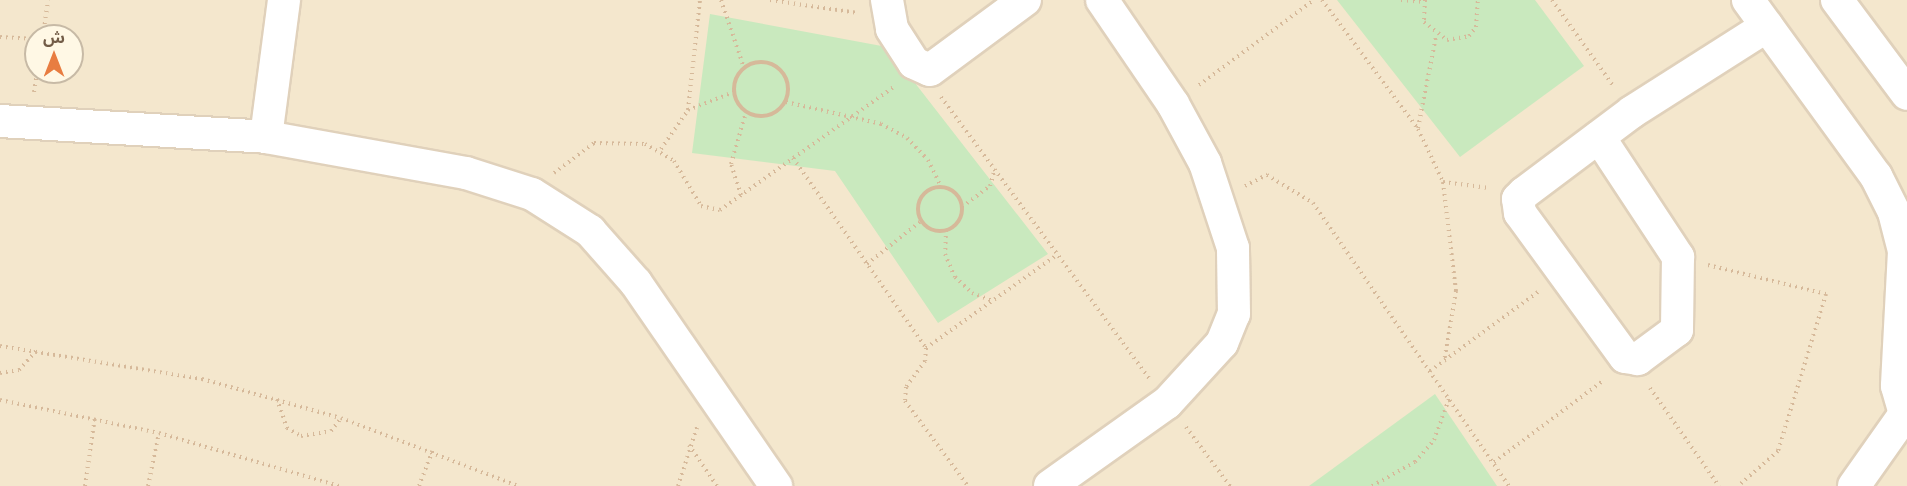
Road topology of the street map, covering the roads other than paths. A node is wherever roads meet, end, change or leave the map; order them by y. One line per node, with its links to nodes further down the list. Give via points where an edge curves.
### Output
1 (284, 0): 10 (street)
2 (1025, 0): 6 (street, via 938,69 920,68)
3 (1102, 0): 15 (street, via 1173,104 1220,199 1233,248 1234,314 1222,343 1167,403)
4 (1748, 0): 7 (street)
5 (1837, 0): 8 (street)
6 (889, 15)
7 (1767, 26): 11 (street); 12 (street, via 1889,203 1904,251)
8 (1907, 94)
9 (0, 121): 10 (street)
10 (266, 137): 14 (street, via 465,173 532,194 590,231 636,283)
11 (1599, 137): 11 (street, via 1678,257 1677,330 1631,360 1520,213 1518,199 1524,193)
12 (1905, 294): 13 (street, via 1897,386)
13 (1905, 418): 16 (street)
14 (776, 486)
15 (1050, 486)
16 (1854, 486)

